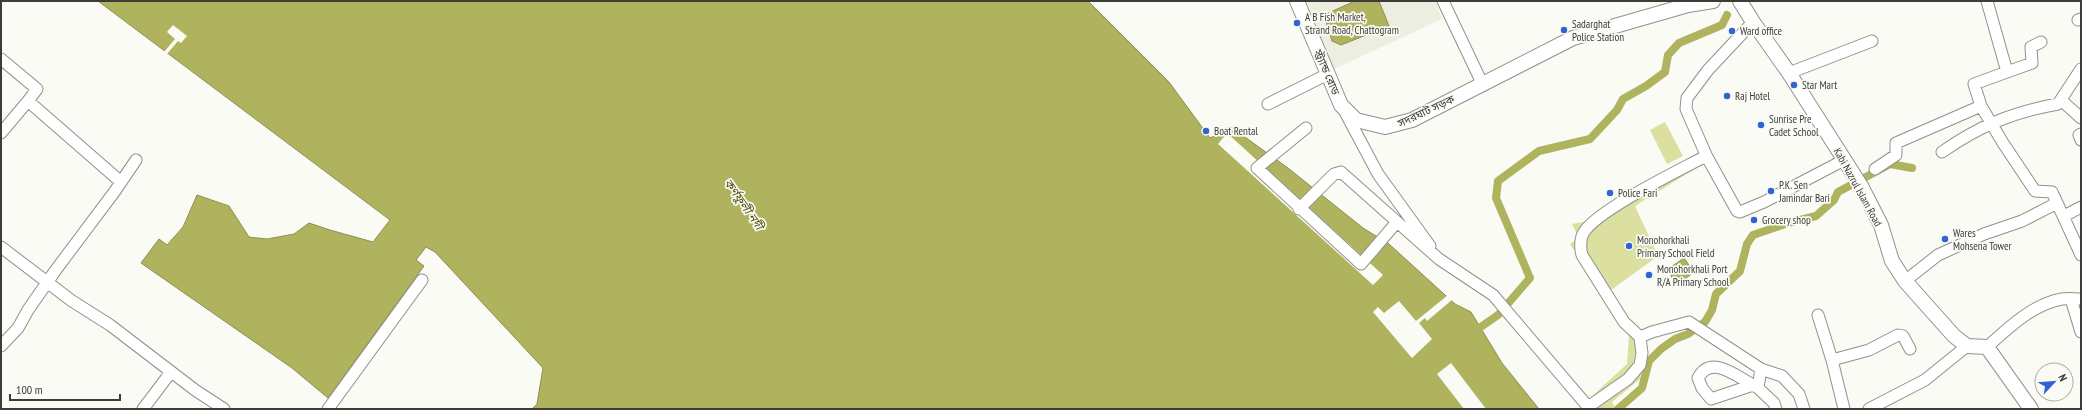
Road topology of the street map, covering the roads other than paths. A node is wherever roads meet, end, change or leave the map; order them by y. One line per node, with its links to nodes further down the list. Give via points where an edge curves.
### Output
1 (1297, 1): 14 (main road, স্ট্র্যান্ড রোড)
2 (1443, 1): 15 (street)
3 (1713, 1): 6 (main road, সদরঘাট সড়ক)
4 (1740, 1): 7 (main road, Kabi Nazrul Islam Road)
5 (1986, 1): 12 (street)
6 (1684, 2): 15 (main road, সদরঘাট সড়ক, via 1573,38)
7 (1753, 22): 13 (main road, Kabi Nazrul Islam Road); 29 (street, via 1708,70 1687,98 1686,109)
8 (1872, 41): 13 (street)
9 (2041, 42): 12 (street, via 2032,46 2032,63)
10 (1, 59): 17 (street, via 37,89)
11 (2081, 69): 16 (street)
12 (2007, 72): 20 (street, via 1974,84)
13 (1789, 73): 31 (main road, Kabi Nazrul Islam Road)
14 (1328, 74): 18 (street); 19 (main road, স্ট্র্যান্ড রোড)
15 (1481, 81): 23 (main road, সদরঘাট সড়ক, via 1412,120 1395,126)
16 (2061, 100): 21 (street); 22 (street, via 2058,104 2019,112)
17 (28, 101): 25 (street); 33 (street)
18 (1268, 104)
19 (1341, 105): 23 (main road, স্ট্র্যান্ড রোড, via 1356,120); 41 (street, via 1378,174)
20 (1982, 106): 22 (street); 32 (street, via 1896,143 1896,155)
21 (2081, 118)
22 (1991, 122): 28 (street); 34 (street, via 2035,191 2052,192)
23 (1376, 125)
24 (1306, 128): 36 (street, via 1257,168)
25 (1, 133)
26 (2081, 134): 27 (street)
27 (2081, 140)
28 (1942, 152)
29 (1706, 156): 31 (street, via 1738,212 1764,202); 48 (street, via 1612,209 1587,227 1583,233 1580,249 1582,255 1624,322)
30 (136, 160): 33 (street)
31 (1844, 160): 44 (main road, Kabi Nazrul Islam Road, via 1881,225 1892,261)
32 (1875, 169)
33 (121, 182): 43 (street, via 97,217 70,248)
34 (2057, 203): 37 (street); 44 (street, via 2022,221 1984,234 1938,255)
35 (2081, 207): 37 (street)
36 (1300, 209): 38 (street, via 1334,174 1341,172); 38 (street, via 1361,264)
37 (2064, 216): 40 (street)
38 (1393, 226): 41 (street)
39 (1, 246): 43 (street)
40 (2081, 255)
41 (1439, 259): 56 (street, via 1493,295)
42 (422, 280): 59 (street)
43 (48, 282): 49 (street, via 18,328); 55 (street)
44 (1905, 282): 50 (main road, Kabi Nazrul Islam Road, via 1941,323)
45 (2076, 299): 47 (street); 51 (street, via 2063,298 2036,309 2010,326)
46 (1818, 315): 53 (street)
47 (2081, 332)
48 (1640, 338): 54 (street, via 1688,322); 56 (street, via 1640,365 1628,379)
49 (1, 346)
50 (1967, 346): 51 (main road); 63 (street, via 1925,380)
51 (1987, 347): 64 (main road)
52 (1910, 349): 53 (street, via 1903,336 1898,335 1869,350)
53 (1832, 360): 62 (street)
54 (1761, 369): 60 (street, via 1755,386 1774,403); 61 (street, via 1782,376 1798,394)
55 (171, 372): 57 (street); 58 (street)
56 (1589, 408)
57 (143, 409)
58 (224, 409)
59 (328, 409)
60 (1776, 409)
61 (1804, 409)
62 (1844, 409)
63 (1869, 409)
64 (2031, 409)

